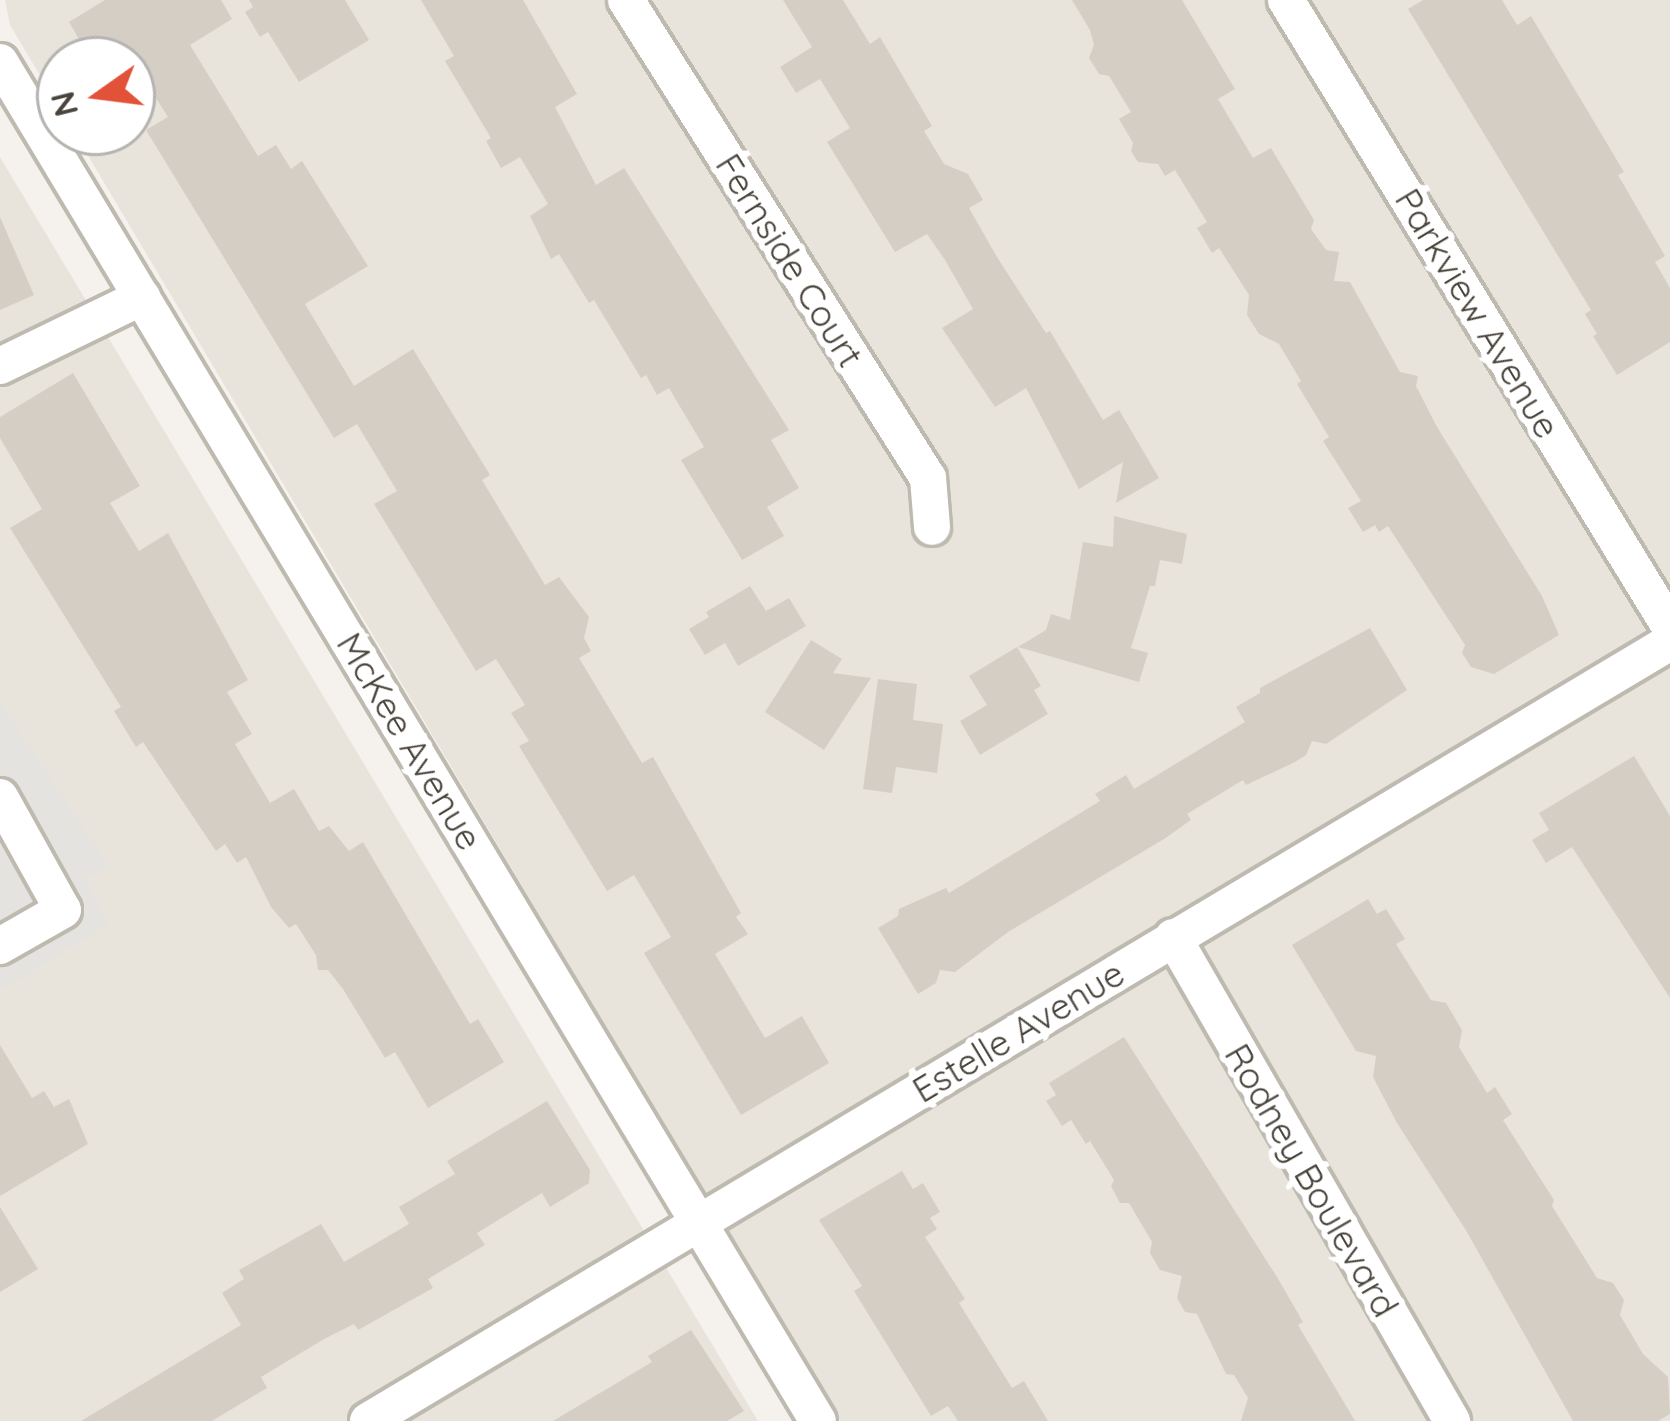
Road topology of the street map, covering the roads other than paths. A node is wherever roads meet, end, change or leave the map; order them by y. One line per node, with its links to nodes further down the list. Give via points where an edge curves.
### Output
1 (626, 0): 6 (street, Fernside Court, via 928,478)
2 (1286, 0): 7 (street, Parkview Avenue)
3 (0, 62): 4 (street, McKee Avenue)
4 (142, 297): 5 (street); 12 (street, McKee Avenue)
5 (0, 366)
6 (932, 527)
7 (1670, 627)
8 (1670, 642): 10 (street, Estelle Avenue)
9 (0, 797): 11 (street, via 63,910)
10 (1173, 938): 12 (street, Estelle Avenue); 15 (street, Rodney Boulevard)
11 (0, 946)
12 (700, 1222): 13 (street, Estelle Avenue); 14 (street, McKee Avenue)
13 (368, 1421)
14 (818, 1421)
15 (1452, 1421)

